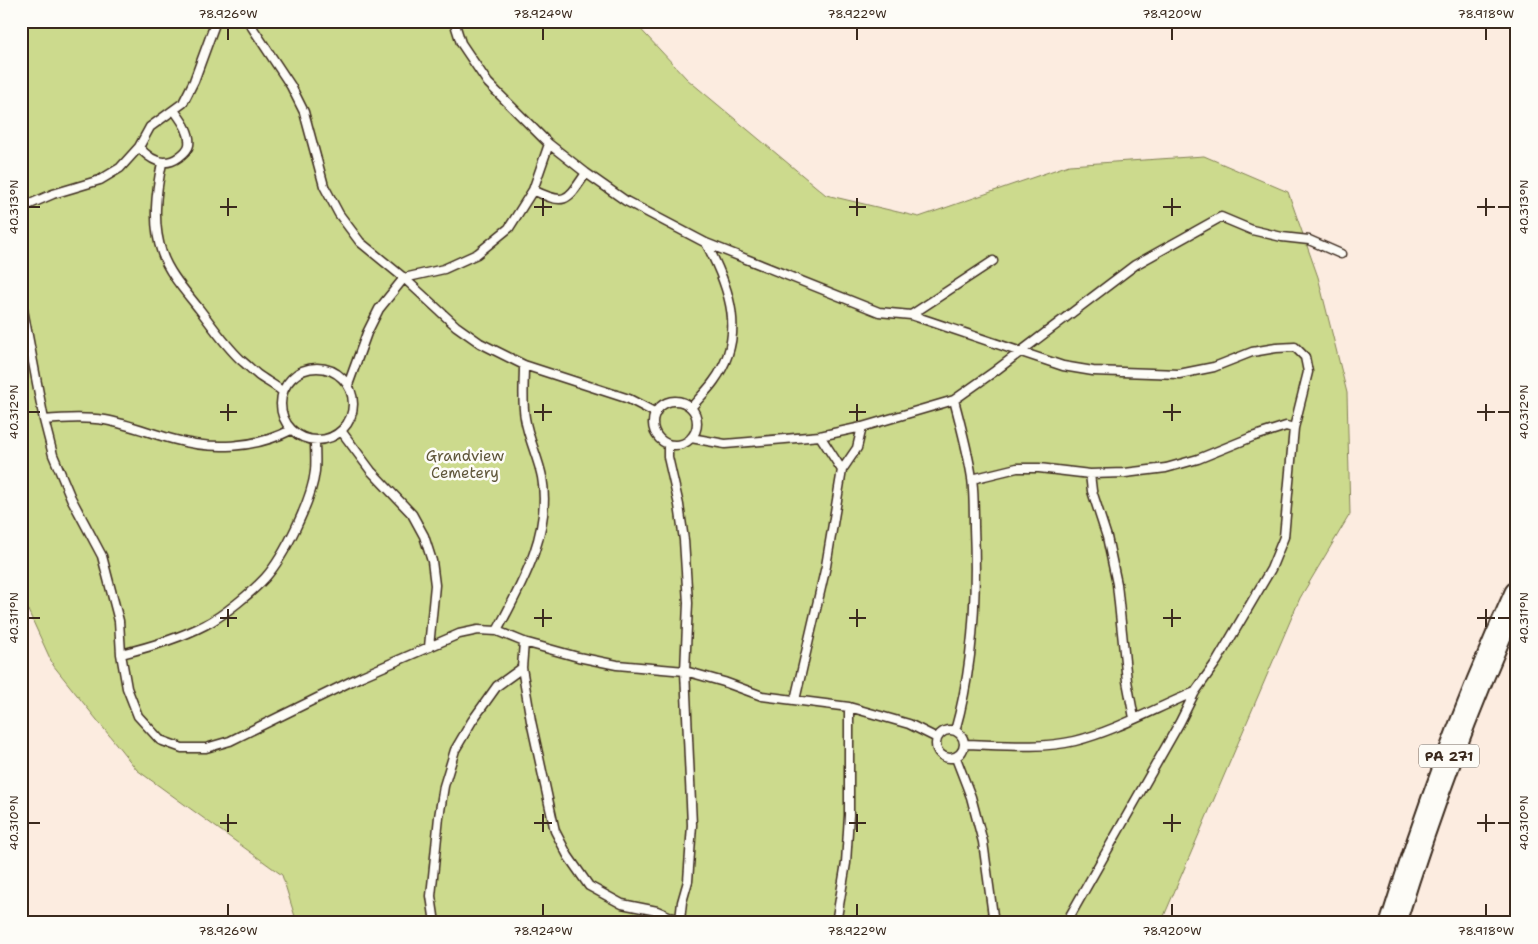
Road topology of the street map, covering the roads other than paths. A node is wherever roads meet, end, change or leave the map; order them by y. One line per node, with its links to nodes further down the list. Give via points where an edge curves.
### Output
1 (216, 21): 4 (lane, via 194,81 183,103)
2 (248, 21): 14 (lane, via 291,86 304,112 324,186 339,214 360,242)
3 (454, 21): 5 (lane, via 462,43 488,83)
4 (174, 110): 6 (lane, via 150,127); 7 (lane, via 184,123 189,146 183,155)
5 (548, 144): 8 (lane); 9 (lane)
6 (139, 147): 7 (lane, via 148,157); 10 (lane, via 120,168 100,180 53,194)
7 (162, 163): 20 (lane, via 156,212 162,254 174,276 219,336 259,376)
8 (586, 173): 9 (lane, via 572,194 564,199 556,200); 11 (lane, via 626,201)
9 (533, 190): 14 (lane, via 509,228 477,254 444,269)
10 (21, 208)
11 (706, 243): 16 (lane, via 879,312); 22 (lane, via 725,281 733,314 732,331 728,353 714,380)
12 (1341, 254): 17 (lane, via 1309,240 1252,230 1221,217 1135,265)
13 (992, 262): 16 (lane)
14 (404, 278): 18 (lane, via 456,326 480,343); 19 (lane, via 379,309)
15 (21, 299): 24 (lane)
16 (911, 316): 17 (lane)
17 (1020, 353): 21 (lane); 26 (lane, via 1093,371 1179,374 1214,367 1252,352 1295,347 1305,356 1308,372)
18 (524, 365): 23 (lane, via 629,399); 37 (lane, via 525,419 542,477 544,506 531,563)
19 (348, 385): 20 (lane, via 333,372 322,368 309,369 293,378); 28 (lane, via 354,400 353,413)
20 (283, 392): 27 (lane, via 283,416)
21 (954, 400): 25 (lane); 35 (lane)
22 (691, 408): 23 (lane, via 682,402 672,401 662,405); 30 (lane, via 696,418 696,429)
23 (656, 413): 32 (lane, via 654,431)
24 (44, 420): 27 (lane, via 79,417 106,420 174,440 212,446 251,444); 40 (lane, via 53,455 71,498 102,556 118,621)
25 (862, 427): 29 (lane); 33 (lane, via 856,448)
26 (1294, 428): 34 (lane, via 1286,426 1166,468); 43 (lane, via 1284,537 1266,577)
27 (291, 430): 31 (lane, via 300,437)
28 (342, 432): 31 (lane, via 328,439); 39 (lane, via 371,470 412,514 424,536 435,585)
29 (820, 436): 30 (lane, via 725,444); 33 (lane)
30 (691, 438): 32 (lane, via 680,444)
31 (315, 440): 40 (lane, via 315,472 307,503 292,538 265,578 206,625 162,644)
32 (668, 444): 42 (lane, via 685,558 688,603)
33 (842, 470): 44 (lane, via 826,566)
34 (1090, 474): 35 (lane, via 1017,468); 46 (lane, via 1117,584)
35 (972, 479): 47 (lane, via 975,553 973,635 968,679)
36 (1517, 594): 56 (main road, PA 271, via 1473,694 1440,781)
37 (497, 631): 38 (lane); 39 (lane, via 459,634)
38 (524, 642): 41 (lane); 42 (lane, via 617,665)
39 (429, 646): 40 (lane, via 230,741 206,748 182,748 160,740 138,716 127,688)
40 (121, 654)
41 (522, 668): 51 (lane, via 555,831 568,856 589,886 622,904 657,911); 52 (lane, via 497,686 472,721 452,759 444,786 431,896)
42 (685, 670): 44 (lane, via 762,696); 51 (lane, via 692,825)
43 (1195, 692): 46 (lane); 55 (lane)
44 (795, 700): 45 (lane)
45 (848, 707): 48 (lane, via 909,724); 53 (lane, via 850,815)
46 (1134, 718): 49 (lane, via 1110,730 1074,741 1026,746)
47 (955, 731): 48 (lane, via 942,732); 49 (lane, via 964,738)
48 (937, 738): 50 (lane, via 939,754 947,759)
49 (965, 744): 50 (lane)
50 (956, 758): 54 (lane, via 972,797 983,842)
51 (681, 922)
52 (435, 923)
53 (836, 923)
54 (994, 923)
55 (1066, 923)
56 (1393, 923)

